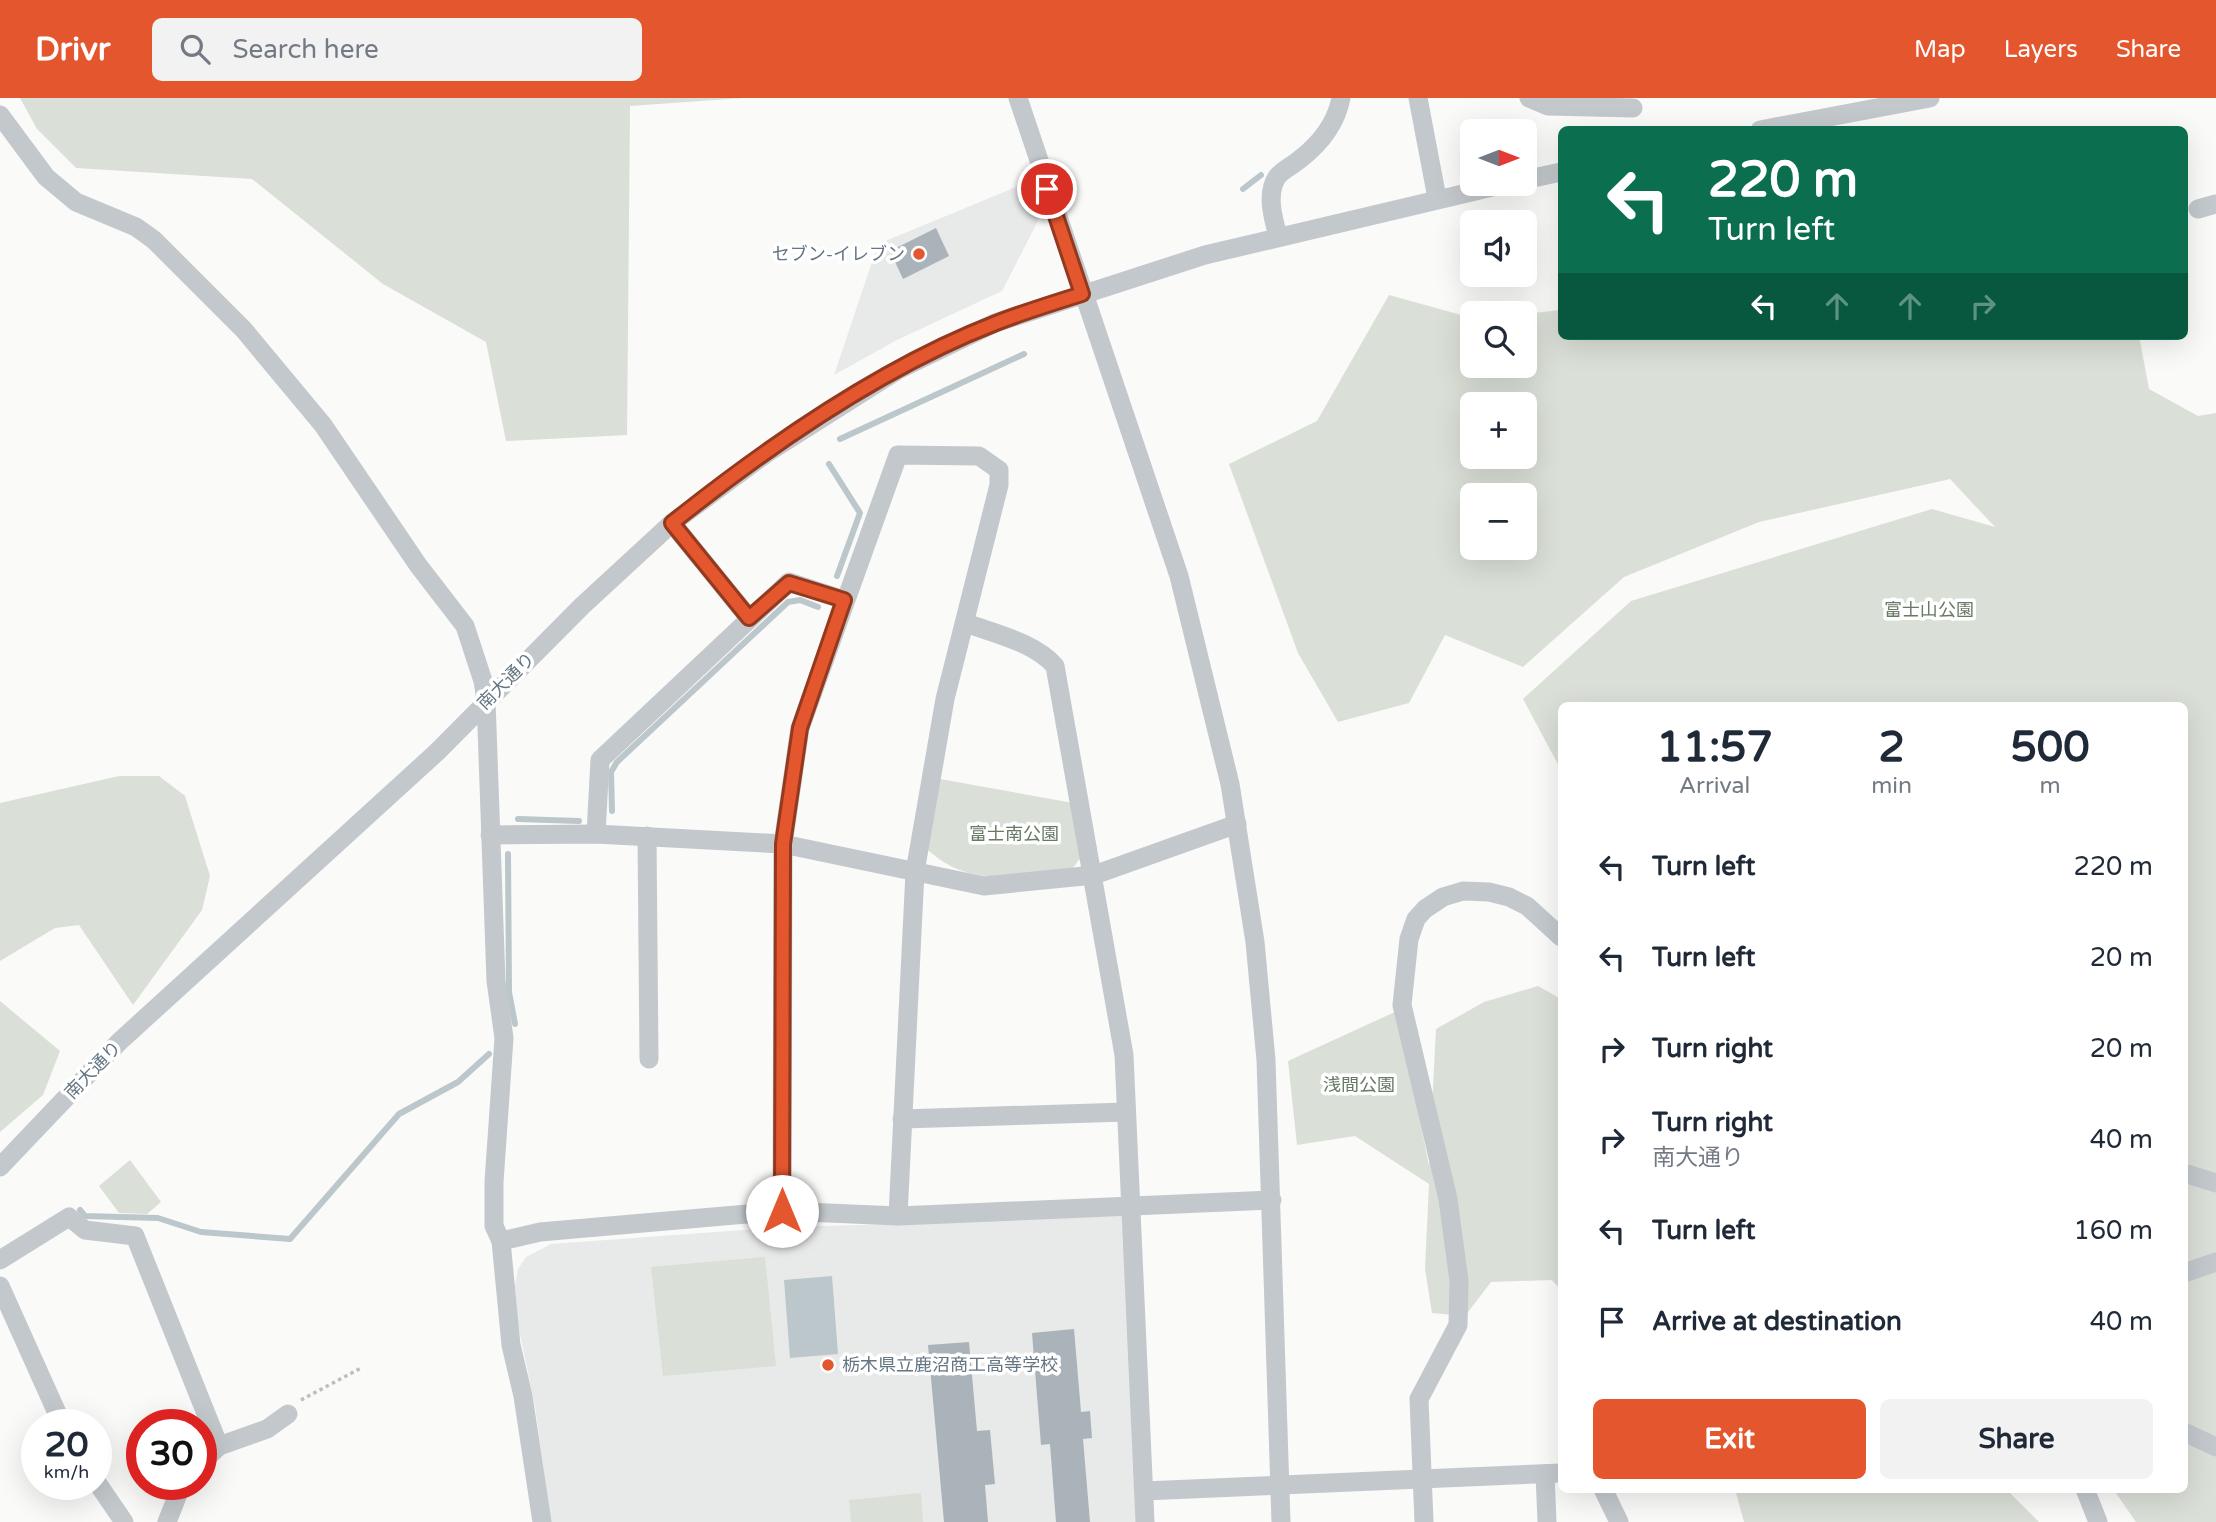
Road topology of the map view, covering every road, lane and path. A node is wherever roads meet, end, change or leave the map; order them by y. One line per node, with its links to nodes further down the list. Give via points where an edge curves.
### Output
1 (1018, 98): 14 (street)
2 (1341, 98): 13 (street, via 1334,121 1315,147 1278,176 1271,213)
3 (1418, 98): 12 (street)
4 (1529, 98): 6 (street, via 1548,106)
5 (1930, 98): 8 (street)
6 (1633, 108)
7 (0, 115): 19 (street, via 46,177 76,202 136,227 154,240 279,372 323,425 465,626)
8 (1781, 126)
9 (1558, 173): 10 (street)
10 (1537, 177)
11 (1460, 193): 12 (street, 南大通り)
12 (1437, 198): 13 (street, 南大通り)
13 (1278, 236): 14 (street, 南大通り)
14 (1082, 294): 15 (street, 南大通り, via 995,323 898,370 766,453); 20 (street, via 1179,576)
15 (672, 523): 17 (street); 19 (street, 南大通り)
16 (844, 600): 17 (street, via 789,583); 18 (street, via 898,455 979,456 999,470 999,485); 24 (street, via 800,728)
17 (749, 618): 21 (street, via 600,760)
18 (966, 623): 25 (street, via 944,699); 26 (street, via 1028,646 1055,666)
19 (486, 700): 22 (street); 31 (street, 南大通り, via 437,752 119,1042)
20 (1237, 824): 26 (street); 34 (street, via 1266,1060)
21 (596, 834): 22 (street); 23 (street)
22 (489, 835): 38 (street, via 496,981 504,1038 494,1182 494,1226)
23 (647, 836): 24 (street); 28 (street)
24 (783, 844): 25 (street); 36 (street)
25 (915, 872): 26 (street, via 984,886); 30 (street)
26 (1094, 875): 29 (street, via 1123,1042)
27 (1558, 934): 50 (street, via 1527,906 1509,897 1463,891 1425,909 1409,939 1402,1005 1448,1199 1459,1281 1458,1325 1419,1399)
28 (649, 1059)
29 (1126, 1112): 30 (street); 35 (street)
30 (902, 1119): 37 (street)
31 (0, 1167)
32 (2188, 1174): 33 (street)
33 (2216, 1183)
34 (1272, 1200): 35 (street); 51 (street)
35 (1133, 1203): 37 (street); 52 (street)
36 (782, 1211): 37 (street); 38 (street, via 540,1232)
37 (898, 1216)
38 (501, 1241): 59 (street, via 511,1345)
39 (0, 1260): 47 (street, via 69,1217 85,1230 135,1236)
40 (2216, 1262): 41 (street)
41 (2188, 1272)
42 (0, 1286): 44 (street)
43 (361, 1368): 45 (path, via 297,1402)
44 (55, 1409)
45 (288, 1414): 47 (street, via 267,1429)
46 (2188, 1434): 48 (street)
47 (219, 1446)
48 (2216, 1447)
49 (1553, 1474): 50 (street); 63 (street)
50 (1423, 1480): 51 (street); 62 (street)
51 (1280, 1484): 52 (street); 61 (street)
52 (1144, 1491): 60 (street)
53 (1606, 1493): 64 (street)
54 (2087, 1493): 65 (street)
55 (109, 1500): 57 (street)
56 (176, 1500): 58 (street)
57 (124, 1522)
58 (167, 1522)
59 (542, 1522)
60 (1145, 1522)
61 (1281, 1522)
62 (1424, 1522)
63 (1547, 1522)
64 (1619, 1522)
65 (2098, 1522)

